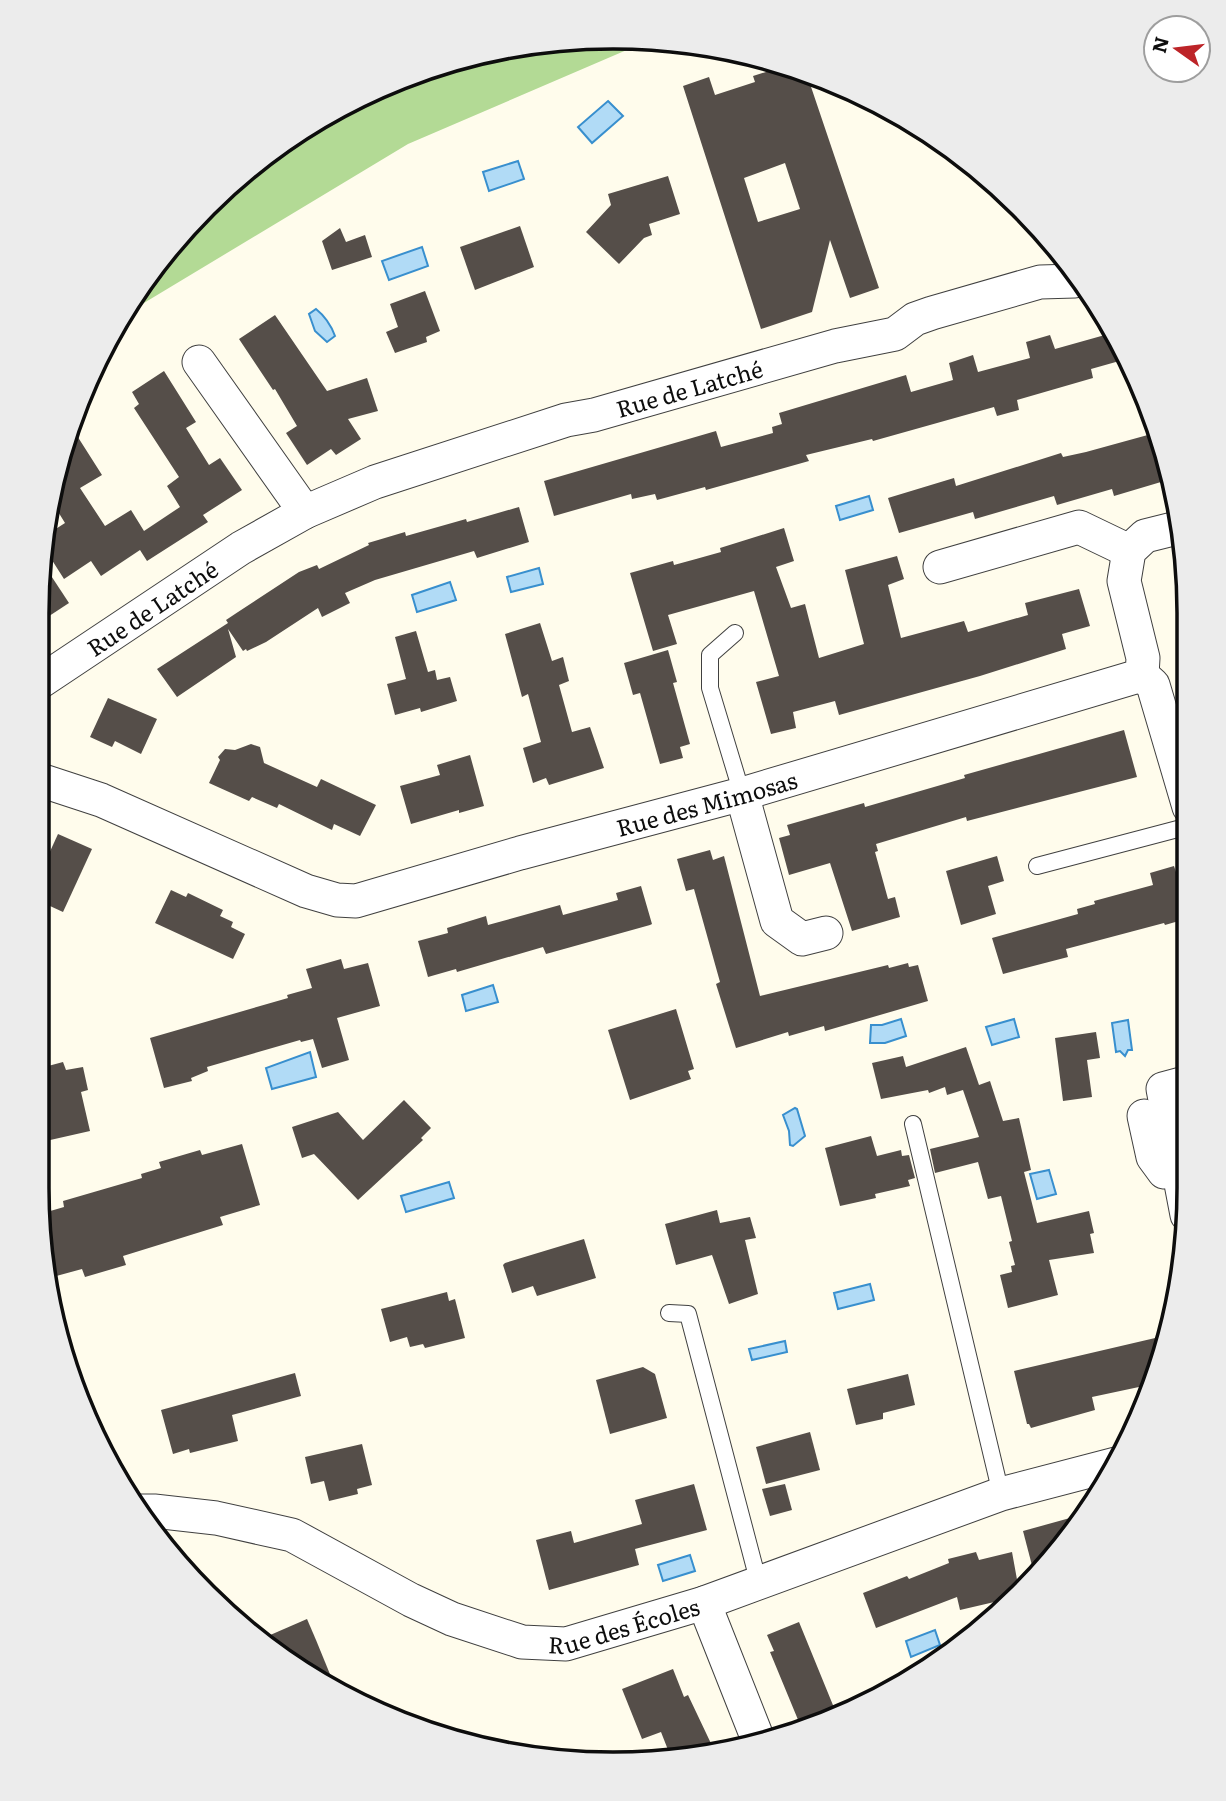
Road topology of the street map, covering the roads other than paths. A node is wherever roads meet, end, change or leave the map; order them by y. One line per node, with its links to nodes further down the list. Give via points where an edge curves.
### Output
1 (1068, 281): 3 (street, Rue de Latché, via 1040,282 915,319 895,334 835,346 565,420 375,482)
2 (199, 362): 3 (street)
3 (305, 512): 9 (street, Rue de Latché, via 241,548)
4 (1170, 530): 5 (street, via 1145,536)
5 (1129, 551): 6 (street, via 1079,527); 8 (street, via 1124,581 1143,658)
6 (940, 567)
7 (735, 633): 13 (lane, via 710,655 710,688)
8 (1142, 675): 11 (street, via 1153,685); 13 (street, Rue des Mimosas)
9 (49, 676)
10 (49, 766): 14 (street, Rue des Mimosas)
11 (1177, 766)
12 (49, 783): 14 (street, Rue des Mimosas)
13 (742, 794): 14 (street, Rue des Mimosas, via 356,901 306,891); 17 (street, via 777,921 802,939)
14 (101, 800)
15 (1177, 829): 16 (lane)
16 (1037, 866)
17 (826, 933)
18 (1177, 1085): 21 (street, via 1163,1089)
19 (1144, 1116): 22 (street, via 1153,1157)
20 (914, 1124): 25 (lane)
21 (1177, 1165)
22 (1177, 1192)
23 (669, 1313): 27 (lane, via 688,1314)
24 (1102, 1468): 25 (street, Rue des Écoles)
25 (1001, 1494): 27 (street, Rue des Écoles)
26 (151, 1511): 28 (street, Rue des Écoles, via 216,1518 292,1535 411,1600 522,1642 566,1644)
27 (759, 1584): 28 (street, Rue des Écoles)
28 (704, 1603): 29 (street)
29 (756, 1734)

